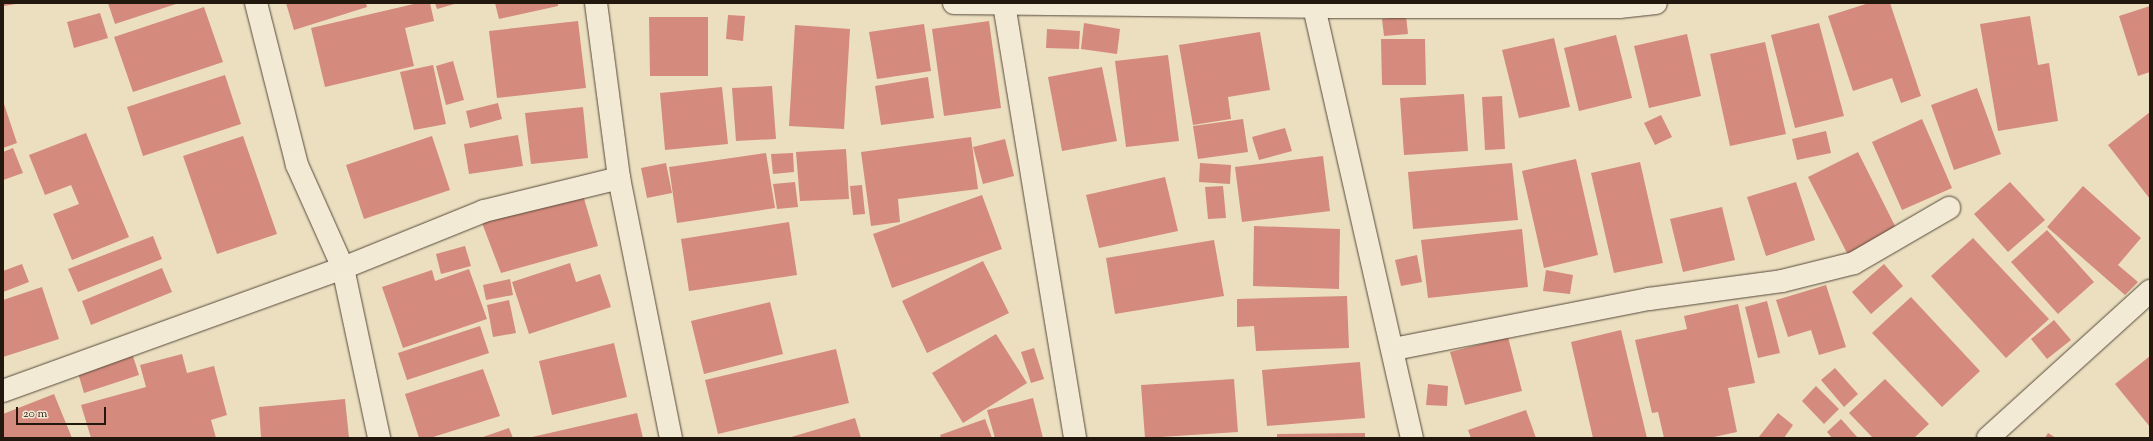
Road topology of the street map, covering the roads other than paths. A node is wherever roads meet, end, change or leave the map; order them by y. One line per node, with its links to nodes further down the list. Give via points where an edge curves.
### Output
1 (256, 3): 10 (street, via 297,165)
2 (596, 3): 8 (street)
3 (954, 3): 5 (street)
4 (1656, 3): 6 (street, via 1619,7)
5 (1004, 4): 7 (street); 16 (street)
6 (1383, 5): 7 (street)
7 (1314, 7): 12 (street)
8 (619, 178): 10 (street, via 484,211); 15 (street)
9 (1948, 208): 12 (street, via 1854,263 1782,280 1649,299)
10 (343, 268): 13 (street); 14 (street)
11 (2150, 291): 18 (street)
12 (1394, 348): 17 (street)
13 (3, 391)
14 (379, 438)
15 (671, 438)
16 (1075, 438)
17 (1412, 438)
18 (1988, 438)

